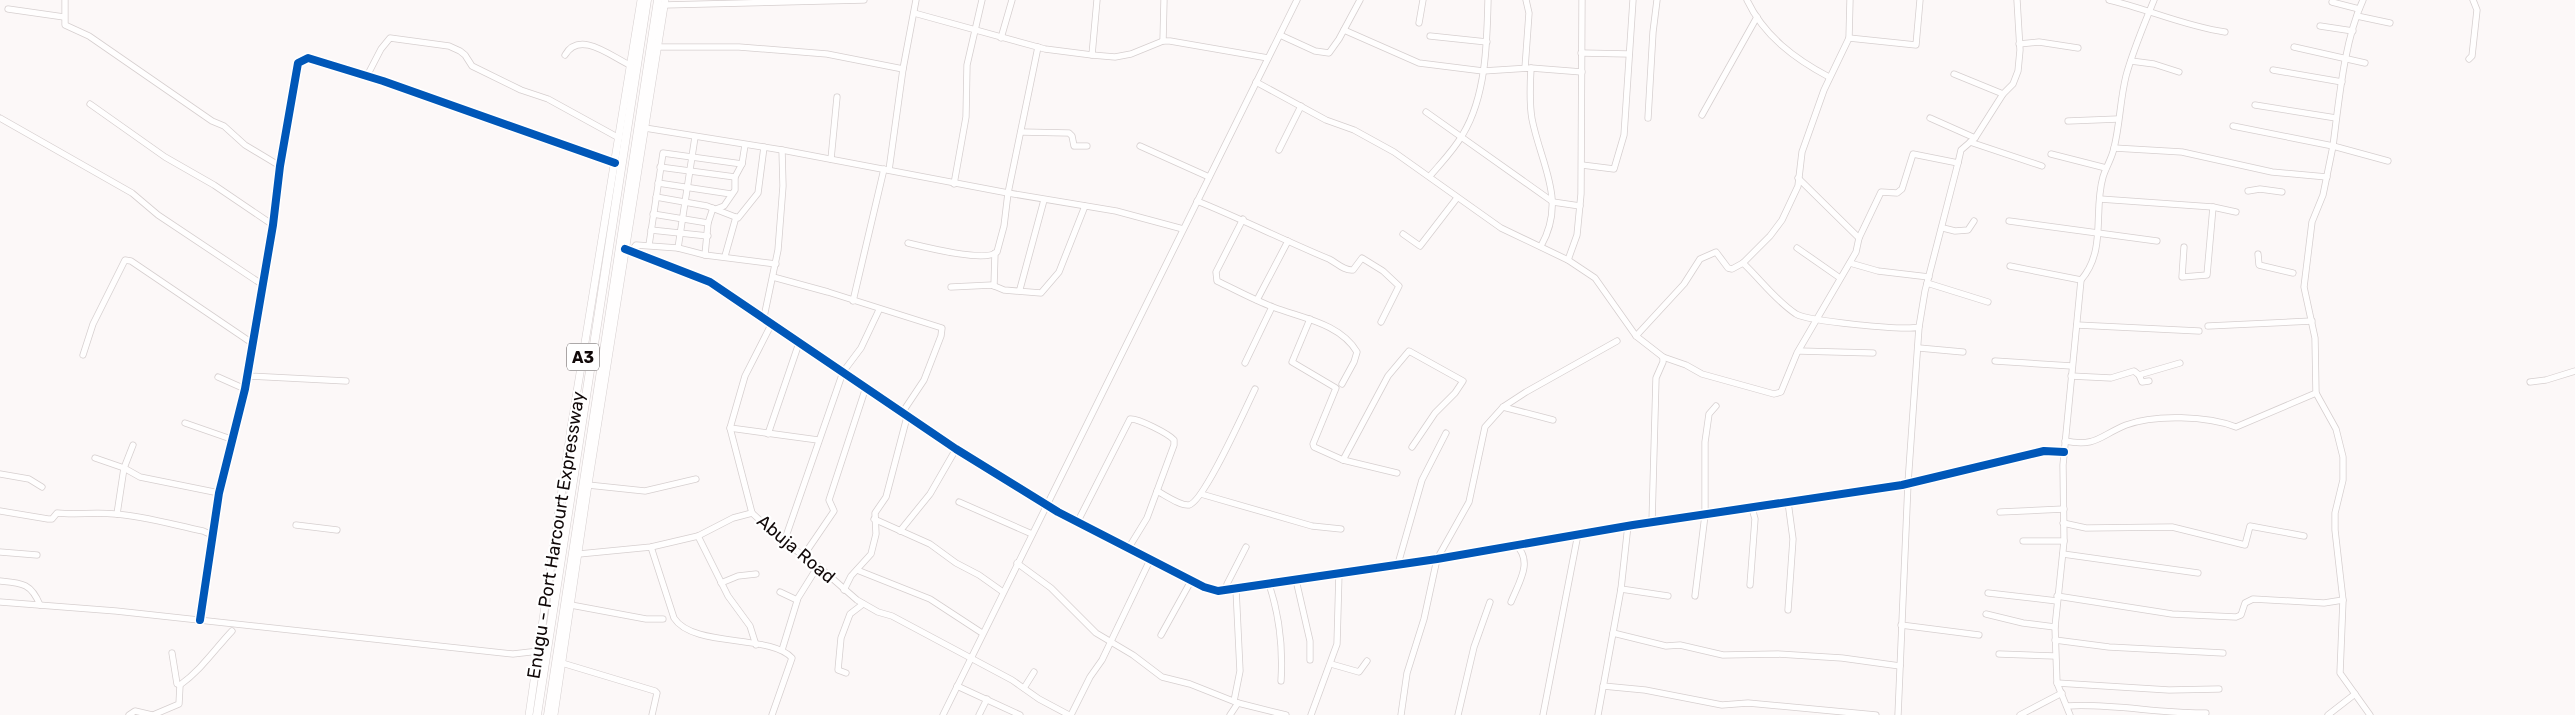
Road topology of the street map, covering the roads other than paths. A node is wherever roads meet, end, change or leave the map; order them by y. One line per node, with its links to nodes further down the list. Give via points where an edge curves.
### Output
1 (64, 0): 33 (street)
2 (641, 0): 62 (main road, Enugu - Port Harcourt Expressway / A3)
3 (647, 0): 367 (highway, Enugu - Port Harcourt Expressway / A3)
4 (864, 0): 26 (street)
5 (916, 0): 31 (street)
6 (982, 0): 39 (street)
7 (1012, 0): 44 (street)
8 (1097, 0): 56 (street)
9 (1164, 0): 46 (street)
10 (1297, 0): 42 (street)
11 (1360, 0): 38 (street)
12 (1423, 0): 35 (street)
13 (1488, 0): 47 (street)
14 (1526, 0): 63 (street)
15 (1582, 0): 54 (street)
16 (1633, 0): 55 (street)
17 (1657, 0): 82 (street)
18 (1747, 0): 34 (street)
19 (1850, 0): 45 (street)
20 (1920, 0): 45 (street, via 1916,45)
21 (2017, 0): 48 (street)
22 (2108, 0): 30 (street)
23 (2154, 0): 30 (street)
24 (2363, 0): 29 (street)
25 (2473, 0): 59 (street, via 2477,10 2472,56)
26 (662, 2): 51 (main road, Enugu - Port Harcourt Expressway / A3); 368 (highway, Enugu - Port Harcourt Expressway / A3)
27 (2332, 2): 29 (street)
28 (8, 9): 33 (street)
29 (2359, 9): 32 (street)
30 (2150, 11): 41 (street, via 2169,20); 60 (street)
31 (914, 12): 39 (street); 64 (street)
32 (2357, 16): 36 (street); 40 (street)
33 (64, 17): 110 (street, via 65,25 89,36 224,126 244,145)
34 (1757, 17): 71 (street, via 1782,47); 80 (street)
35 (1419, 23)
36 (2390, 23)
37 (2320, 26): 40 (street)
38 (1344, 30): 42 (street, via 1333,49 1324,53); 66 (street, via 1419,63)
39 (975, 31): 44 (street); 122 (street, via 968,65 966,116)
40 (2353, 31): 58 (street)
41 (2225, 32)
42 (1280, 36): 57 (street)
43 (1430, 36): 47 (street)
44 (1001, 38): 49 (street)
45 (1849, 38): 71 (street)
46 (1163, 41): 56 (street, via 1131,54 1114,57); 57 (street)
47 (1487, 42): 66 (street)
48 (2019, 44): 52 (street, via 2039,42); 74 (street, via 2018,71 2013,84)
49 (1038, 47): 56 (street); 89 (street)
50 (2294, 47): 58 (street)
51 (658, 48): 64 (street, via 739,46 827,54); 88 (main road, Enugu - Port Harcourt Expressway / A3)
52 (2078, 48)
53 (565, 54): 62 (street, via 573,46 581,44 599,47)
54 (1582, 54): 55 (street); 67 (street)
55 (1629, 54): 109 (street, via 1624,135 1614,169)
56 (1092, 55)
57 (1268, 58): 72 (street)
58 (2347, 58): 61 (street); 73 (street)
59 (2468, 59)
60 (2131, 61): 68 (street); 84 (street)
61 (2365, 63)
62 (630, 65): 92 (main road, Enugu - Port Harcourt Expressway / A3)
63 (1528, 68): 66 (street); 67 (street); 134 (street, via 1532,118)
64 (902, 69): 114 (street)
65 (2273, 70): 73 (street)
66 (1483, 71): 90 (street, via 1472,115)
67 (1582, 72): 109 (street)
68 (2179, 72)
69 (1954, 74): 74 (street)
70 (367, 76): 92 (street, via 380,49 390,38 449,46 465,55 472,66 548,100); 106 (street); 110 (street, via 302,59 295,72)
71 (1829, 77): 120 (street, via 1802,152)
72 (1256, 82): 78 (street); 118 (street)
73 (2342, 82): 85 (street)
74 (2003, 94): 93 (street)
75 (837, 97): 104 (street)
76 (90, 104): 147 (street)
77 (2255, 105): 85 (street)
78 (1301, 106): 101 (street); 116 (street, via 1354,130)
79 (1426, 112): 90 (street)
80 (1702, 115)
81 (0, 118): 180 (street, via 132,193 174,226)
82 (1648, 118)
83 (1930, 118): 93 (street)
84 (2118, 118): 86 (street); 99 (street)
85 (2336, 118): 97 (street)
86 (2068, 121)
87 (2233, 126): 97 (street)
88 (645, 128): 91 (street); 164 (main road, Enugu - Port Harcourt Expressway / A3)
89 (1021, 132): 95 (street, via 1069,133 1074,146); 126 (street)
90 (1462, 136): 116 (street); 134 (street)
91 (695, 137): 94 (street); 103 (street)
92 (619, 138): 106 (main road, Enugu - Port Harcourt Expressway / A3)
93 (1973, 140): 107 (street, via 1961,150); 111 (street)
94 (745, 145): 98 (street); 108 (street)
95 (1087, 146)
96 (1140, 146): 118 (street)
97 (2333, 146): 105 (street); 119 (street)
98 (764, 147): 100 (street); 141 (street, via 758,193 739,217)
99 (2114, 148): 113 (street); 119 (street, via 2182,152 2272,172)
100 (782, 150): 104 (street); 172 (street, via 783,186)
101 (1279, 150)
102 (2051, 154): 113 (street)
103 (692, 157): 108 (street); 112 (street, via 664,152); 115 (street)
104 (831, 159): 114 (street)
105 (2388, 161)
106 (615, 163): 338 (main road, Enugu - Port Harcourt Expressway / A3, via 571,428)
107 (1958, 163): 148 (street); 155 (street, via 1913,154 1902,189 1897,193 1881,192)
108 (742, 164): 117 (street)
109 (1582, 165): 136 (street)
110 (280, 166): 147 (street)
111 (2042, 166)
112 (660, 167): 115 (street); 121 (street)
113 (2106, 168): 131 (street)
114 (886, 169): 122 (street); 185 (street)
115 (689, 171): 117 (street); 123 (street)
116 (1430, 176): 129 (street)
117 (735, 177): 127 (street, via 735,190)
118 (1209, 177): 132 (street)
119 (2327, 177): 192 (street, via 2312,222 2305,274 2304,287)
120 (1798, 178): 155 (street); 170 (street, via 1798,186 1782,220)
121 (658, 182): 123 (street); 128 (street)
122 (954, 184): 126 (street)
123 (686, 186): 127 (street); 133 (street)
124 (2248, 191): 125 (street)
125 (2282, 192)
126 (1008, 193): 130 (street); 165 (street, via 1004,226)
127 (731, 194): 138 (street, via 724,206)
128 (656, 197): 133 (street); 140 (street)
129 (1457, 198): 153 (street, via 1420,246); 160 (street, via 1501,228)
130 (1044, 200): 135 (street); 183 (street)
131 (2100, 200): 137 (street); 151 (street)
132 (1197, 201): 143 (street); 149 (street)
133 (684, 202): 138 (street); 142 (street)
134 (1553, 202): 136 (street); 160 (street, via 1550,230)
135 (1085, 206): 149 (street); 181 (street, via 1059,272 1041,293)
136 (1580, 206): 169 (street, via 1577,234)
137 (2213, 207): 139 (street); 161 (street, via 2207,275 2182,277)
138 (715, 208): 141 (street); 146 (street)
139 (2236, 212)
140 (653, 214): 142 (street); 150 (street)
141 (736, 216): 168 (street)
142 (682, 218): 146 (street); 152 (street)
143 (1243, 219): 156 (street); 184 (street, via 1215,276 1217,281)
144 (1974, 221): 148 (street, via 1963,232)
145 (2008, 221): 151 (street)
146 (708, 223): 154 (street)
147 (272, 225): 180 (street)
148 (1943, 228): 176 (street)
149 (1183, 229): 256 (street)
150 (651, 230): 152 (street); 159 (street)
151 (2098, 233): 157 (street); 178 (street, via 2094,257)
152 (680, 234): 154 (street); 162 (street)
153 (1403, 234)
154 (708, 236): 167 (street)
155 (1859, 238): 171 (street)
156 (1288, 241): 184 (street); 193 (street, via 1351,271 1364,258 1398,283 1398,290)
157 (2157, 241)
158 (908, 243): 165 (street, via 963,254)
159 (649, 245): 162 (street); 164 (street, via 636,245)
160 (1541, 246): 169 (street)
161 (2184, 247)
162 (678, 248): 167 (street)
163 (1797, 248): 177 (street)
164 (629, 250): 189 (street, via 710,282); 249 (main road, Enugu - Port Harcourt Expressway / A3)
165 (995, 253): 181 (street)
166 (2258, 254): 174 (street, via 2259,265)
167 (705, 255): 168 (street)
168 (725, 256): 172 (street)
169 (1568, 260): 199 (street, via 1595,278)
170 (1743, 263): 191 (street, via 1785,305 1806,319); 199 (street, via 1732,270 1716,252 1700,259 1684,284)
171 (1850, 263): 176 (street); 177 (street)
172 (776, 264): 175 (street)
173 (2010, 266): 178 (street)
174 (2293, 273)
175 (773, 277): 185 (street); 189 (street)
176 (1929, 277): 179 (street)
177 (1840, 278): 191 (street)
178 (2081, 280): 195 (street)
179 (1927, 284): 186 (street); 197 (street)
180 (263, 286): 201 (street)
181 (994, 286): 182 (street)
182 (951, 287)
183 (1020, 289)
184 (1257, 300): 187 (street)
185 (854, 301): 188 (street)
186 (1988, 302)
187 (1272, 307): 190 (street); 210 (street)
188 (879, 310): 214 (street, via 861,348); 229 (street, via 938,327 943,332 924,380)
189 (764, 317): 194 (street)
190 (1310, 319): 222 (street, via 1344,338 1357,352); 243 (street, via 1292,362 1336,388 1313,444 1317,449)
191 (1817, 319): 197 (street, via 1880,328); 204 (street)
192 (2312, 321): 196 (street); 226 (street)
193 (1381, 322)
194 (772, 323): 202 (street); 232 (street, via 745,376)
195 (2077, 325): 198 (street); 212 (street)
196 (2208, 326)
197 (1919, 327): 203 (street)
198 (2199, 331)
199 (1636, 336): 208 (street)
200 (1616, 341): 228 (street)
201 (252, 343): 207 (street, via 125,260 93,324); 216 (street)
202 (799, 343): 214 (street); 234 (street)
203 (1919, 348): 206 (street); 248 (street)
204 (1799, 351): 205 (street); 208 (street, via 1778,394 1722,380)
205 (1873, 352)
206 (1963, 352)
207 (83, 355)
208 (1662, 357): 265 (street, via 1656,378)
209 (1995, 361): 212 (street)
210 (1245, 363)
211 (2180, 363): 215 (street)
212 (2072, 366): 217 (street)
213 (2575, 371): 221 (street)
214 (843, 372): 223 (street); 236 (street)
215 (2139, 374): 217 (street, via 2134,371 2111,378); 220 (street, via 2142,382)
216 (247, 376): 219 (street); 224 (street)
217 (2072, 376): 237 (street)
218 (218, 377): 224 (street)
219 (346, 381)
220 (2149, 381)
221 (2530, 382)
222 (1342, 384)
223 (866, 387): 229 (street); 289 (street, via 829,500 834,511)
224 (246, 389): 235 (street)
225 (1255, 389): 253 (street)
226 (2316, 393): 237 (street, via 2236,427 2216,420 2162,418 2126,425 2095,442); 316 (street, via 2336,429 2343,457 2335,513)
227 (1716, 406): 263 (street, via 1708,414 1705,442)
228 (1503, 408): 230 (street); 290 (street, via 1482,432 1469,502)
229 (904, 415): 240 (street); 264 (street, via 888,489)
230 (1554, 420)
231 (185, 423): 235 (street)
232 (730, 428): 234 (street); 261 (street)
233 (1446, 433): 293 (street, via 1422,480)
234 (768, 434): 236 (street)
235 (231, 439): 252 (street)
236 (818, 440): 279 (street)
237 (2065, 441): 241 (street)
238 (133, 445): 244 (street)
239 (1412, 447): 243 (street, via 1463,381 1409,352 1388,376)
240 (956, 449): 256 (street); 272 (street, via 930,494)
241 (2064, 452): 248 (street, via 2044,451); 258 (street)
242 (95, 458): 244 (street)
243 (1343, 460): 245 (street)
244 (124, 468): 252 (street, via 140,477); 262 (street)
245 (1398, 473)
246 (0, 474): 250 (street, via 29,479)
247 (696, 479): 249 (street, via 645,491)
248 (1908, 483): 255 (street); 327 (street)
249 (588, 485): 286 (main road, Enugu - Port Harcourt Expressway / A3)
250 (42, 487)
251 (1158, 491): 253 (street, via 1186,505); 266 (street, via 1174,440 1131,418); 284 (street, via 1147,518)
252 (219, 493): 275 (street)
253 (1201, 494): 270 (street, via 1312,526)
254 (958, 502): 273 (street)
255 (1788, 502): 257 (street); 323 (street, via 1793,539)
256 (1047, 505): 266 (street); 273 (street)
257 (1752, 508): 263 (street); 304 (street, via 1755,519)
258 (2064, 510): 260 (street); 267 (street)
259 (0, 511): 262 (street, via 48,519 57,513 70,516 82,512)
260 (2000, 512)
261 (752, 513): 276 (street, Abuja Road, via 733,518); 279 (street, Abuja Road)
262 (117, 514): 275 (street)
263 (1705, 515): 265 (street); 313 (street)
264 (874, 519): 272 (street); 295 (street, via 876,534 871,554)
265 (1652, 522): 269 (street)
266 (1077, 523): 284 (street)
267 (2063, 523): 277 (street, via 2086,528 2172,527 2245,545 2250,526); 278 (street)
268 (296, 525): 271 (street)
269 (1628, 526): 274 (street); 305 (street)
270 (1341, 529)
271 (337, 530)
272 (900, 532): 310 (street, via 930,544)
273 (1032, 534): 292 (street)
274 (1578, 534): 281 (street); 381 (street)
275 (212, 535): 326 (street)
276 (698, 536): 282 (street, Abuja Road); 302 (street)
277 (2304, 536)
278 (2064, 541): 280 (street); 287 (street)
279 (784, 542): 289 (street, Abuja Road)
280 (2023, 542)
281 (1515, 544): 290 (street); 319 (street, via 1525,555 1525,564)
282 (651, 547): 286 (street, Abuja Road); 336 (street, via 679,625 687,630)
283 (1246, 547): 308 (street)
284 (1128, 549): 291 (street)
285 (0, 552): 288 (street)
286 (579, 554): 322 (main road, Enugu - Port Harcourt Expressway / A3)
287 (2063, 554): 297 (street); 314 (street)
288 (37, 555)
289 (804, 555): 294 (street, Abuja Road)
290 (1437, 559): 293 (street); 379 (street, via 1424,618 1406,673)
291 (1150, 560): 299 (street); 335 (street)
292 (1017, 563): 310 (street); 335 (street, via 1051,588 1082,620)
293 (1398, 564): 296 (street)
294 (818, 566): 307 (street, Abuja Road); 315 (street)
295 (857, 570): 307 (street); 330 (street, via 930,600)
296 (1339, 573): 300 (street); 347 (street, via 1337,644)
297 (2198, 573)
298 (756, 574): 302 (street, via 738,576)
299 (1191, 580): 308 (street, via 1218,591); 332 (street)
300 (1296, 580): 303 (street); 344 (street, via 1310,641)
301 (0, 581): 321 (street, via 29,587)
302 (721, 584): 336 (street, via 750,626)
303 (1269, 584): 306 (street); 351 (street, via 1281,643)
304 (1750, 585)
305 (1620, 588): 312 (street); 331 (street)
306 (1236, 589): 308 (street); 361 (street, via 1240,671)
307 (844, 590): 320 (street, Abuja Road)
308 (1227, 590)
309 (780, 592): 315 (street)
310 (1003, 592): 330 (street)
311 (1988, 593): 314 (street)
312 (1668, 596)
313 (1695, 596)
314 (2057, 598): 316 (street, via 2172,614 2236,618 2241,616 2244,603 2253,600 2324,603); 328 (street)
315 (797, 600): 337 (street)
316 (2343, 600): 359 (street, via 2340,673)
317 (0, 602): 321 (street)
318 (1490, 602): 380 (street, via 1476,640)
319 (1511, 602)
320 (863, 604): 343 (street, Abuja Road, via 892,616); 350 (street, via 850,614 841,638 838,670)
321 (40, 605): 326 (street)
322 (571, 605): 325 (street, via 646,619); 346 (main road, Enugu - Port Harcourt Expressway / A3)
323 (1788, 610)
324 (1986, 614): 328 (street, via 2023,623)
325 (663, 619)
326 (200, 620): 338 (street, via 514,654)
327 (1901, 625): 333 (street); 348 (street)
328 (2055, 626): 334 (street)
329 (232, 631): 353 (street, via 195,674)
330 (982, 633): 343 (street)
331 (1613, 633): 348 (street, via 1723,655 1778,654); 355 (street)
332 (1161, 635)
333 (1980, 635)
334 (2055, 640): 341 (street); 342 (street)
335 (1110, 642): 361 (street, via 1162,677); 375 (street)
336 (756, 645): 337 (street)
337 (782, 650): 371 (street, via 792,658)
338 (539, 651): 366 (main road, Enugu - Port Harcourt Expressway / A3)
339 (172, 653): 353 (street, via 177,684)
340 (1999, 654): 342 (street)
341 (2223, 654)
342 (2055, 656): 352 (street)
343 (970, 659): 354 (street); 356 (street, Abuja Road)
344 (1310, 660)
345 (1367, 661): 347 (street, via 1359,672)
346 (562, 663): 369 (main road, Enugu - Port Harcourt Expressway / A3); 370 (street, via 655,691)
347 (1331, 664): 378 (street)
348 (1900, 666): 384 (street)
349 (1034, 672): 356 (street)
350 (846, 673)
351 (1282, 681)
352 (2058, 683): 357 (street, via 2169,690); 358 (street)
353 (180, 685): 365 (street, via 179,704)
354 (957, 686): 360 (street); 372 (street)
355 (1603, 686): 382 (street); 383 (street, via 1722,704)
356 (1024, 688): 375 (street, Abuja Road)
357 (2219, 689)
358 (2062, 693): 362 (street); 385 (street)
359 (2355, 694): 387 (street); 388 (street)
360 (987, 699): 373 (street); 374 (street)
361 (1236, 702): 376 (street); 377 (street)
362 (2067, 706): 363 (street, via 2094,704 2142,711); 386 (street)
363 (2206, 714)
364 (129, 715): 365 (street, via 134,711)
365 (152, 715)
366 (529, 715)
367 (536, 715)
368 (548, 715)
369 (554, 715)
370 (652, 715)
371 (772, 715)
372 (943, 715)
373 (979, 715)
374 (1020, 715)
375 (1070, 715)
376 (1230, 715)
377 (1286, 715)
378 (1310, 715)
379 (1400, 715)
380 (1458, 715)
381 (1543, 715)
382 (1598, 715)
383 (1876, 715)
384 (1898, 715)
385 (2020, 715)
386 (2070, 715)
387 (2328, 715)
388 (2370, 715)

